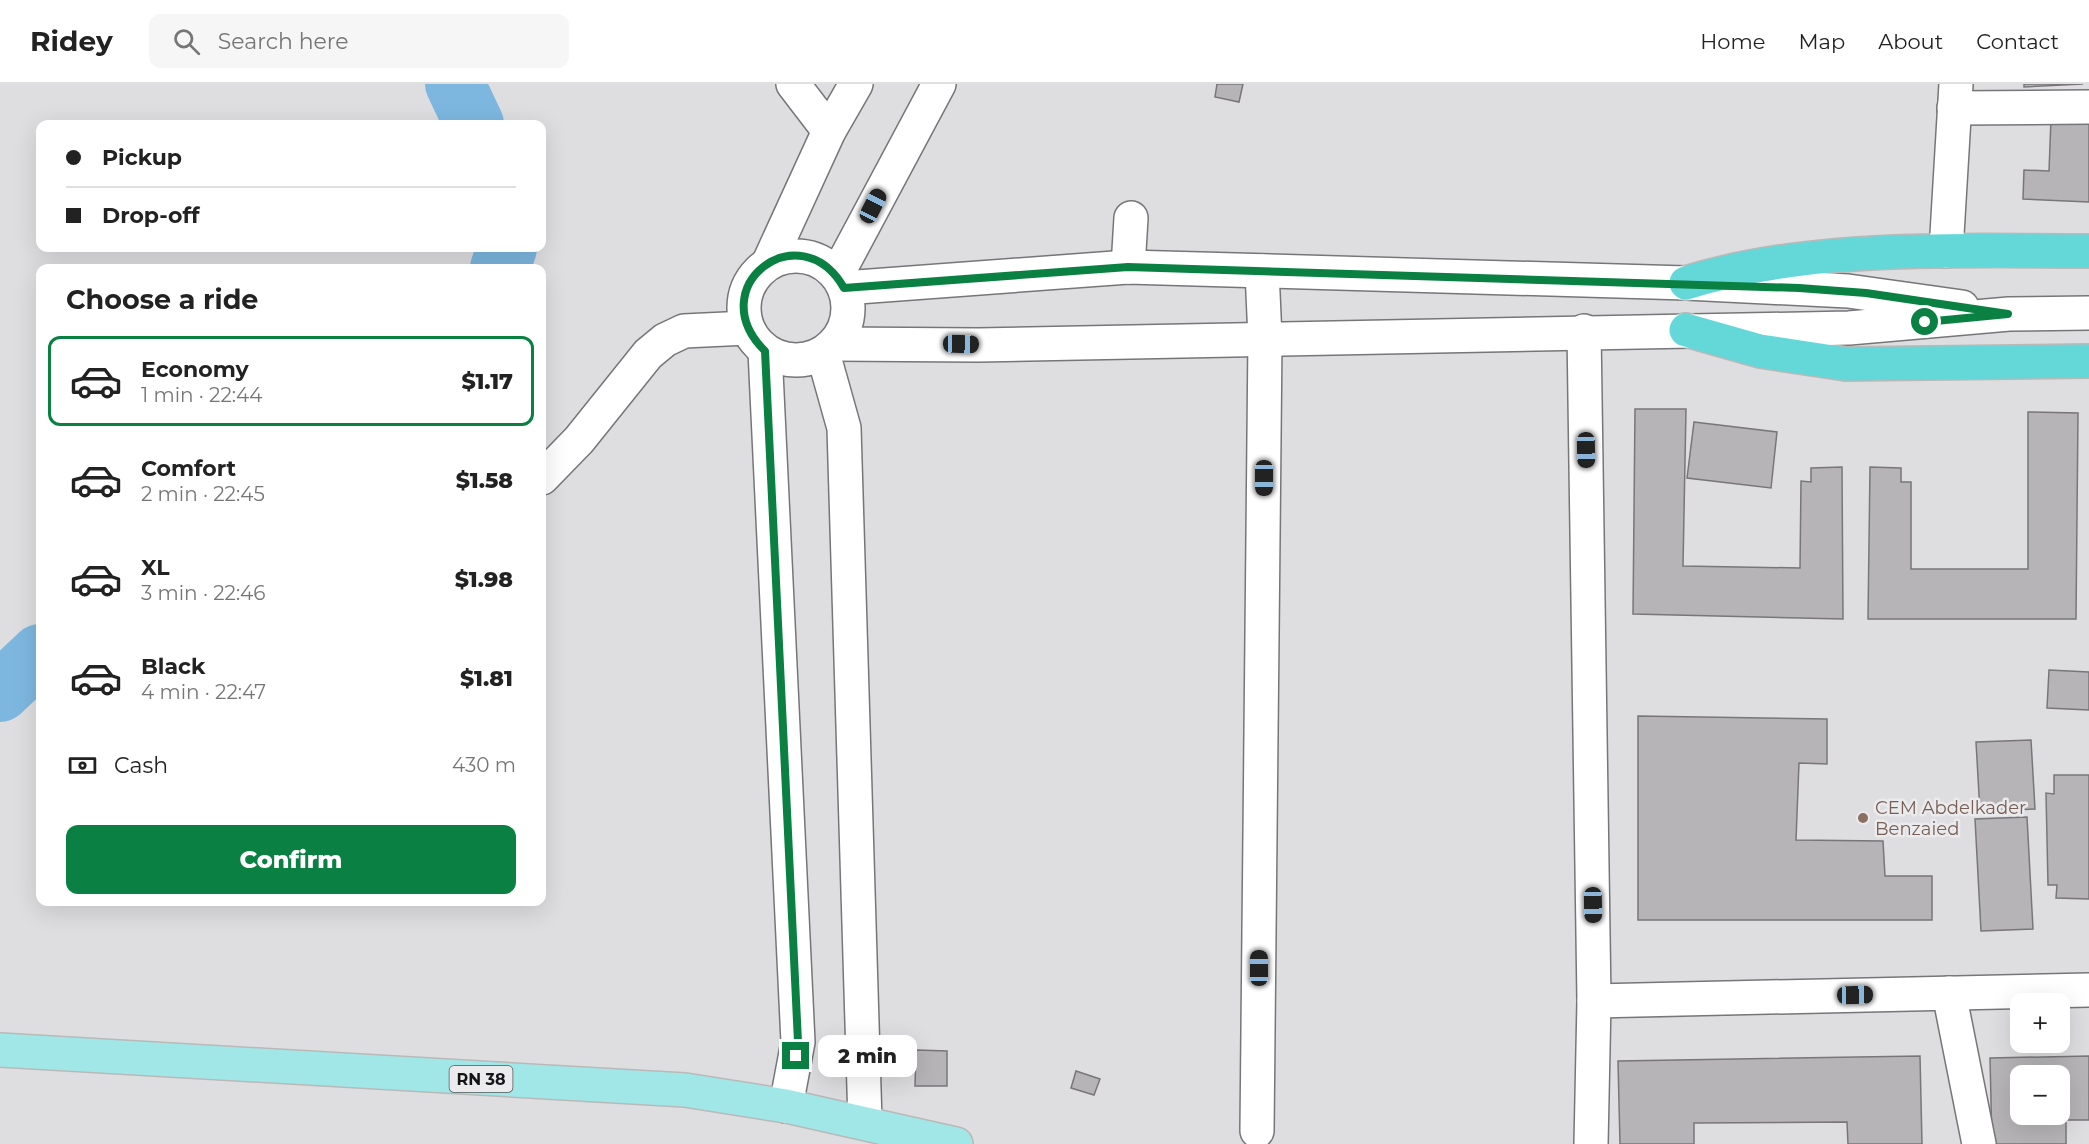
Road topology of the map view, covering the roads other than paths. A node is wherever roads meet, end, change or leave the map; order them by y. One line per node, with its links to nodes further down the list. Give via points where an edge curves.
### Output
1 (793, 84): 6 (street)
2 (856, 84): 6 (street)
3 (939, 84): 13 (street)
4 (1955, 96): 5 (street); 8 (street)
5 (2089, 107)
6 (829, 131): 10 (street)
7 (1131, 218): 11 (street)
8 (1946, 251): 9 (highway); 14 (highway, via 1754,264)
9 (2089, 251)
10 (769, 262): 13 (street, via 797,255 812,258); 20 (street, via 748,284 743,313)
11 (1128, 267): 12 (street); 13 (street)
12 (1262, 271): 14 (street); 19 (street)
13 (840, 281): 21 (street, via 848,317)
14 (1686, 283): 16 (street, via 1848,291)
15 (2089, 313): 16 (street)
16 (2008, 314): 17 (street, via 1849,328)
17 (1686, 330): 18 (street); 22 (highway, via 1760,351 1846,364)
18 (1584, 331): 19 (street); 26 (street)
19 (1265, 338): 21 (street); 30 (street)
20 (756, 339): 21 (street, via 794,360 809,359); 23 (street, via 684,330 665,340 648,354 579,440); 28 (street, via 798,1042)
21 (828, 348): 29 (street, via 844,428)
22 (2089, 361)
23 (546, 474)
24 (2089, 990): 25 (street)
25 (1949, 993): 26 (street); 33 (street)
26 (1594, 1001): 32 (street)
27 (0, 1050): 28 (main road, RN 38, via 685,1090)
28 (786, 1106): 29 (main road, RN 38)
29 (865, 1122): 31 (main road, RN 38)
30 (1257, 1131)
31 (956, 1144)
32 (1591, 1144)
33 (1978, 1144)

